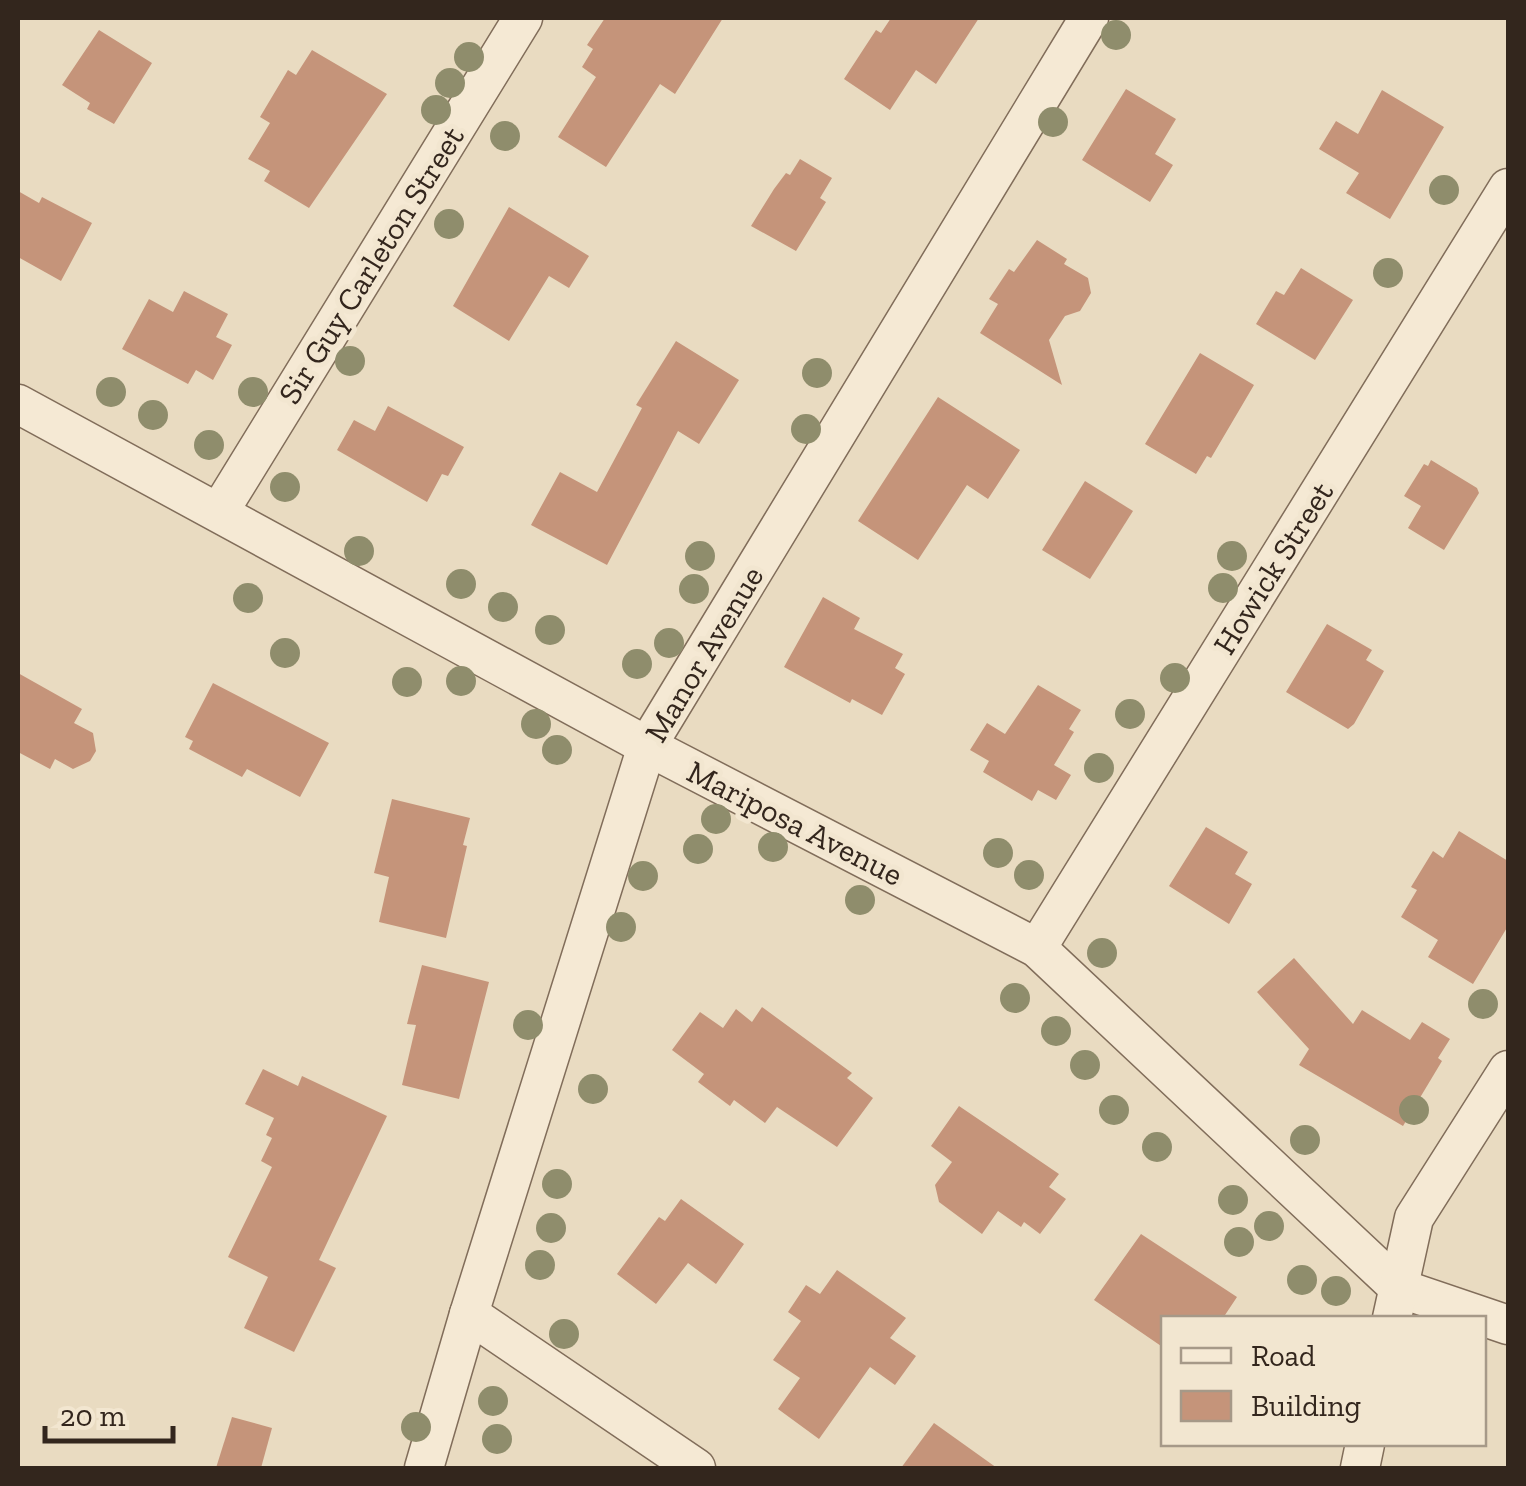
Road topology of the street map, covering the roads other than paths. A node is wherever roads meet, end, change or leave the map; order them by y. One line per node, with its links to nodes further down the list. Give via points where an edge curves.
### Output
1 (523, 18): 5 (street, Sir Guy Carleton Street)
2 (1089, 18): 6 (street, Manor Avenue)
3 (1508, 188): 7 (street, Howick Street)
4 (18, 404): 5 (street, Mariposa Avenue)
5 (219, 512): 6 (street, Mariposa Avenue)
6 (646, 746): 7 (street, Mariposa Avenue); 10 (street, Manor Avenue)
7 (1037, 948): 9 (street, Mariposa Avenue)
8 (1508, 1070): 9 (street, via 1414,1218)
9 (1395, 1303): 11 (street, Mariposa Avenue)
10 (469, 1314): 12 (street, Manor Avenue); 13 (street)
11 (1462, 1316)
12 (424, 1468)
13 (696, 1468)

